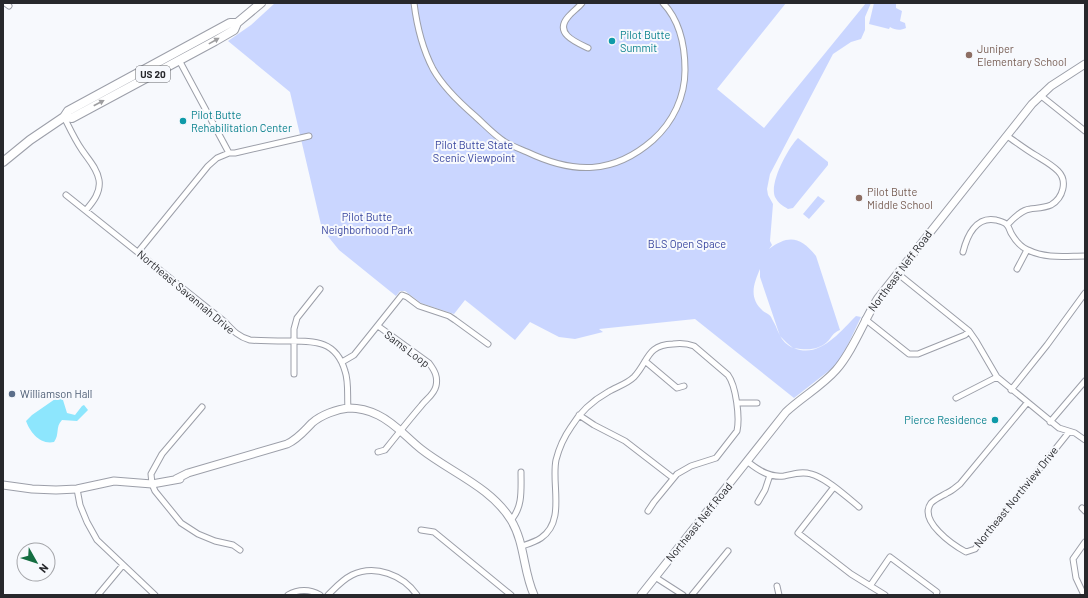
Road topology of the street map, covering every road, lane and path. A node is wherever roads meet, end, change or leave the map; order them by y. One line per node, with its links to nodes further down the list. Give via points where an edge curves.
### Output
1 (261, 3): 5 (main road, US 20)
2 (414, 3): 4 (street, via 424,51 448,90 506,142 538,158 577,168 596,168 628,158 658,135 674,113 683,90 685,63 675,21)
3 (582, 3): 6 (street, via 564,22 563,27 575,42)
4 (663, 3)
5 (237, 23): 7 (main road, US 20, one-way to 5, via 234,30); 10 (main road, US 20, via 230,23 68,111)
6 (588, 48)
7 (179, 60): 10 (main road, US 20, one-way to 7, via 72,118); 14 (street)
8 (1085, 64): 9 (main road, Northeast Neff Road)
9 (1040, 95): 11 (street); 13 (main road, Northeast Neff Road)
10 (64, 117): 15 (main road, US 20); 17 (street, via 99,180 98,191)
11 (1085, 131)
12 (309, 136): 14 (street)
13 (1007, 136): 18 (street, via 1059,172 1063,190 1060,197 1050,205 1022,212); 24 (main road, Northeast Neff Road)
14 (229, 153): 20 (street, via 217,158 208,166)
15 (3, 162)
16 (66, 195): 17 (street, Northeast Savannah Drive)
17 (86, 210): 20 (street, Northeast Savannah Drive)
18 (1007, 225): 19 (street, via 1018,244); 21 (street, via 991,219 982,221 973,228 966,240)
19 (1027, 250): 22 (street, via 1043,256); 23 (street)
20 (138, 252): 30 (street, Northeast Savannah Drive, via 242,338)
21 (964, 252)
22 (1085, 256)
23 (1017, 268)
24 (897, 273): 27 (main road, Northeast Neff Road); 29 (street)
25 (320, 289): 30 (street, via 297,318)
26 (1085, 293): 38 (street)
27 (865, 319): 29 (street, via 909,354 918,354 965,335); 51 (main road, Northeast Neff Road, via 837,370 786,412)
28 (378, 326): 31 (street, via 402,295 419,306 449,316); 33 (street, via 354,355); 47 (street, Sams Loop, via 429,363 437,380 432,395)
29 (969, 331): 35 (street)
30 (294, 341): 33 (street, Northeast Savannah Drive, via 314,341 324,345 333,350); 34 (street)
31 (488, 344)
32 (645, 361): 37 (street, via 677,388); 40 (street, via 654,349 661,345 681,343 694,346 732,380); 45 (street, via 631,380 596,400)
33 (342, 362): 44 (street, Northeast Savannah Drive, via 346,373)
34 (294, 374)
35 (997, 377): 38 (street); 39 (street)
36 (1085, 381): 46 (street)
37 (684, 386)
38 (1011, 390): 42 (street)
39 (956, 398)
40 (736, 403): 41 (street); 54 (street, via 738,431 716,458 687,468)
41 (757, 403)
42 (1027, 403): 46 (street); 48 (street, Northeast Northview Drive, via 964,479 935,500 929,509 934,527 958,548 966,552 975,549)
43 (202, 407): 55 (street, via 162,454 151,474)
44 (348, 408): 47 (main road, via 377,414); 55 (main road, via 330,413 314,422 299,437 287,444 188,473 176,479)
45 (579, 415): 54 (street, via 626,441); 65 (street, via 560,445 556,462 556,509 553,522 545,535)
46 (1050, 422): 48 (street)
47 (400, 431): 50 (street, Sams Loop, via 385,450); 62 (main road, via 422,450 493,498)
48 (1069, 432): 49 (street)
49 (1085, 440)
50 (378, 452)
51 (748, 462): 53 (street); 69 (main road, Northeast Neff Road)
52 (521, 472): 62 (street, via 521,498)
53 (770, 475): 57 (street, via 782,476 804,472 817,476); 59 (street)
54 (673, 478): 61 (street)
55 (152, 484): 58 (main road, via 114,481); 66 (street, via 154,491 181,523 198,534)
56 (3, 485): 58 (main road, via 45,491)
57 (834, 487): 60 (street); 71 (street, via 798,532)
58 (77, 489): 68 (street, via 82,510 94,536)
59 (758, 502)
60 (859, 507)
61 (648, 511)
62 (511, 520): 65 (main road)
63 (421, 530): 79 (street, via 434,532)
64 (1085, 542): 86 (street, via 1073,559 1076,578)
65 (522, 546): 80 (main road, via 527,577)
66 (240, 550)
67 (728, 551): 83 (street)
68 (123, 565): 73 (street); 74 (street)
69 (655, 577): 81 (main road, Northeast Neff Road); 82 (street)
70 (777, 586): 84 (street)
71 (870, 586): 72 (street, via 890,557); 85 (street)
72 (937, 594)
73 (98, 595)
74 (155, 595)
75 (288, 595): 76 (street, via 300,590 309,590)
76 (320, 595)
77 (328, 595): 78 (street, via 352,575 367,571 384,572 398,577)
78 (417, 595)
79 (511, 595)
80 (534, 595)
81 (641, 595)
82 (683, 595)
83 (692, 595)
84 (779, 595)
85 (885, 595)
86 (1084, 595)

